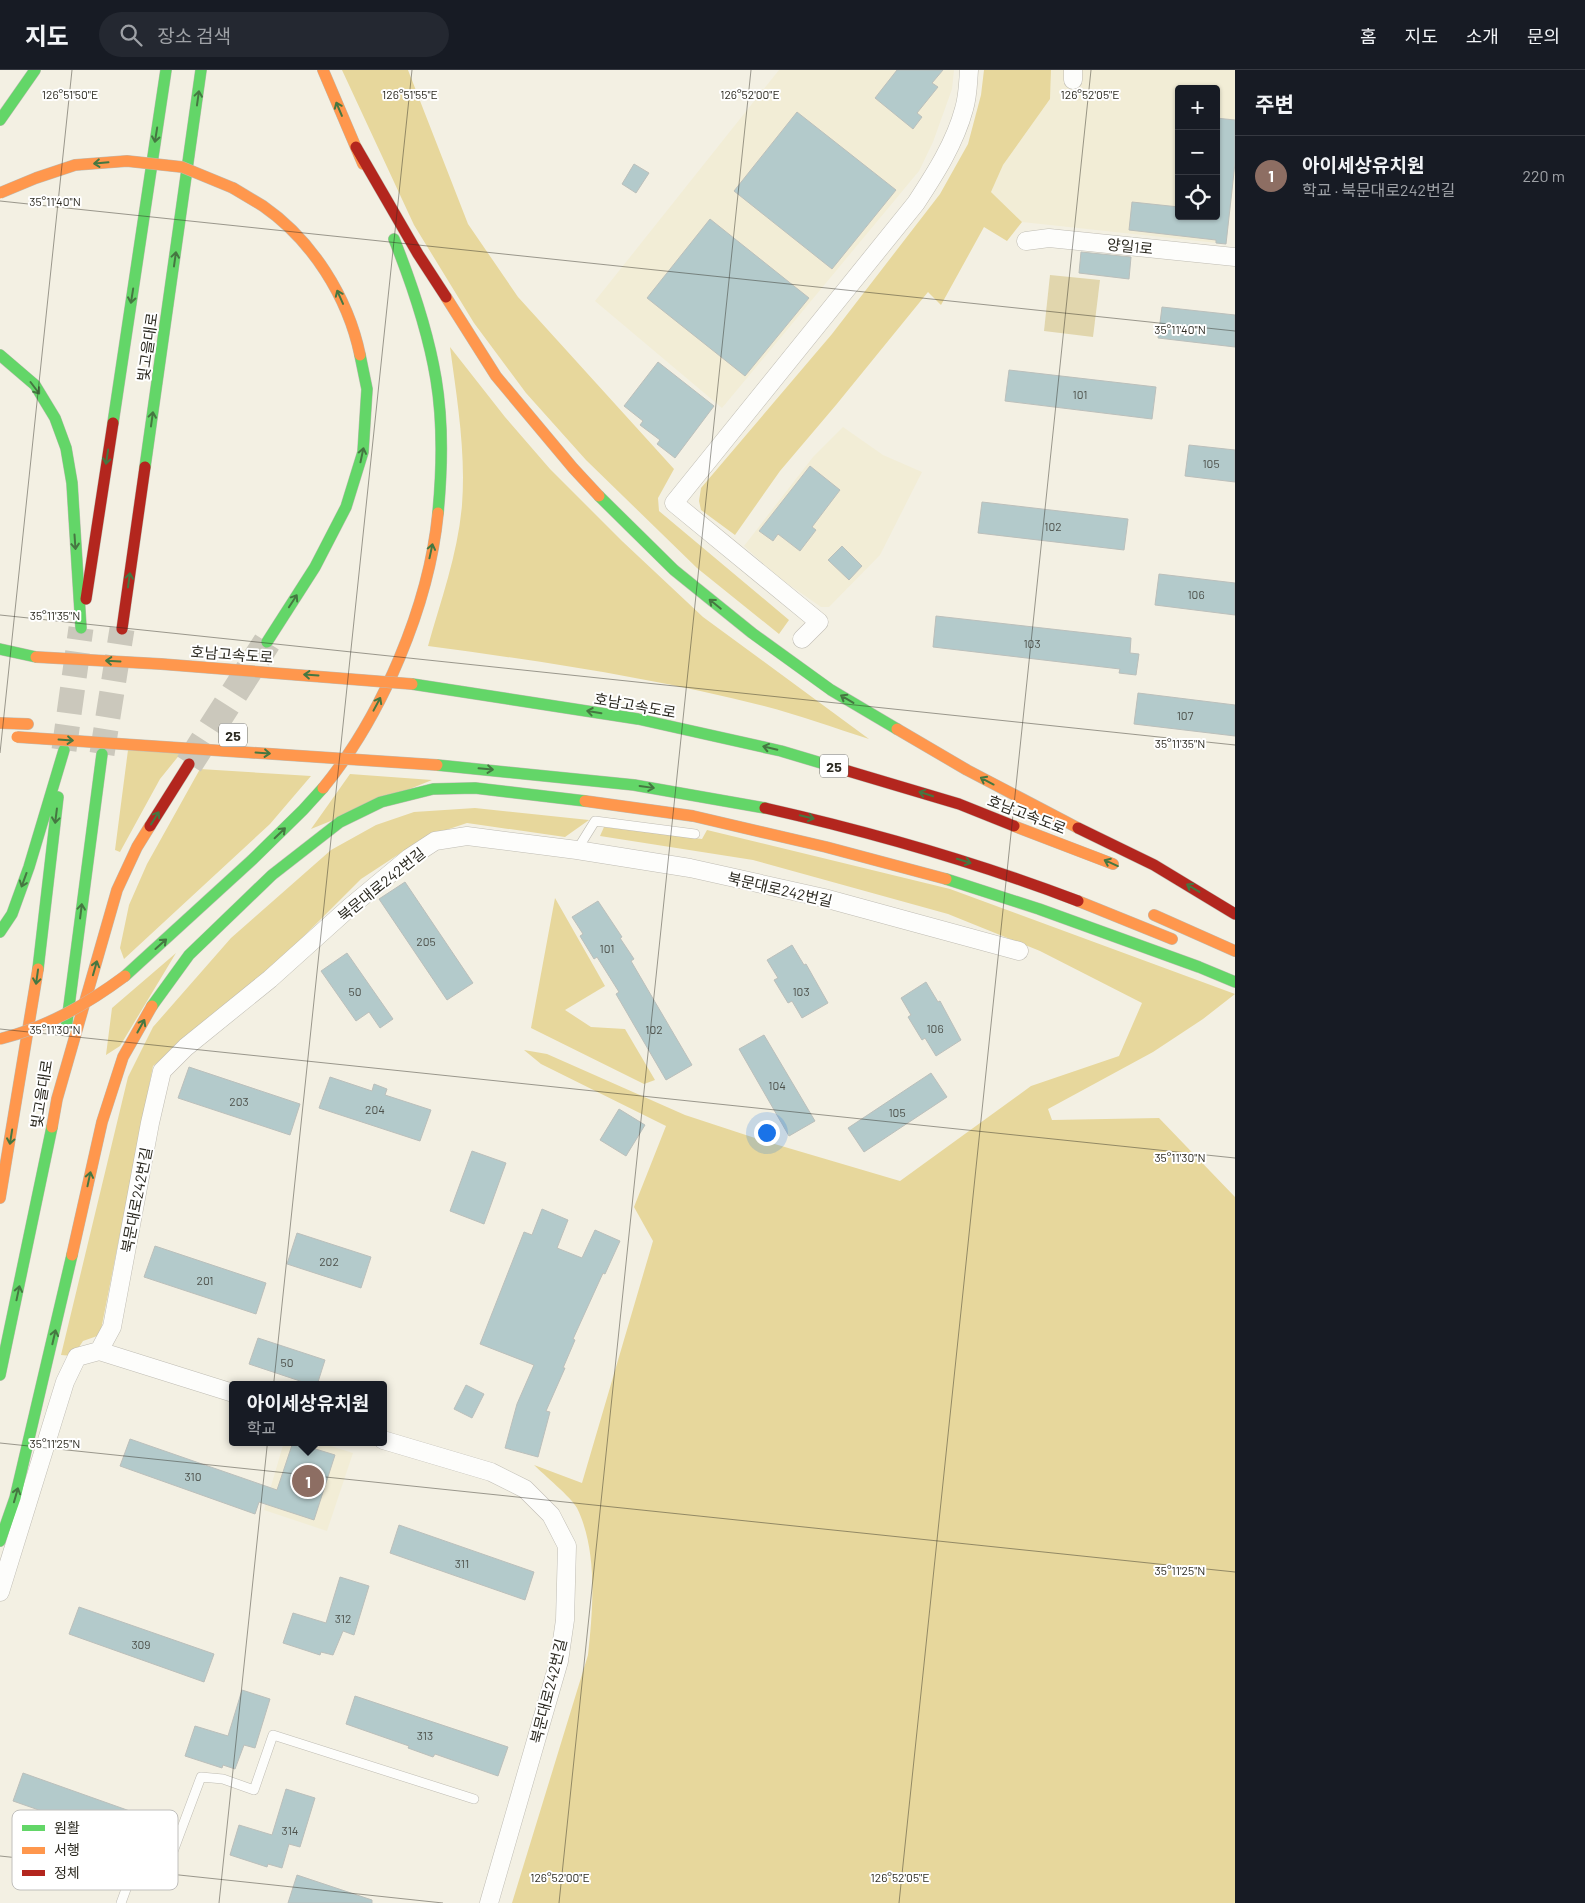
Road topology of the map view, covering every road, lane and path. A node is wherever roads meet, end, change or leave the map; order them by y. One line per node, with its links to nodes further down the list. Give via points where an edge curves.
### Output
1 (35, 70): 6 (main road)
2 (166, 70): 11 (main road, 빛고을대로, via 81,628 72,483 66,448 55,418 35,386)
3 (202, 70): 12 (main road, 빛고을대로, one-way to 3)
4 (323, 70): 7 (main road, one-way to 4)
5 (969, 70): 13 (street, via 964,110 950,145 916,203 674,503 819,622)
6 (0, 120)
7 (356, 147): 30 (main road, one-way to 7, via 1154,865 967,770 831,690 752,633 674,570 573,468 496,376 418,254); 37 (main road, one-way to 7, bridge, via 18,1036 55,1021 102,994 217,893 292,821 340,765 378,704 409,633 424,586 440,498 441,449 436,380 405,265)
8 (0, 193): 14 (main road, one-way to 8, bridge, via 315,567 346,507 363,452 367,389 355,331 332,280 297,235 264,208 233,188 182,167 127,161 75,165)
9 (1026, 241): 10 (street, 양일1로, via 1049,238)
10 (1235, 254)
11 (0, 354)
12 (122, 629)
13 (802, 639)
14 (267, 642)
15 (0, 649): 17 (main road)
16 (0, 655): 17 (main road, 호남고속도로 / 25)
17 (36, 657): 27 (main road, 호남고속도로 / 25, one-way to 17, bridge, via 959,804 781,751 638,719 412,684)
18 (0, 723): 19 (main road)
19 (33, 724)
20 (13, 737): 33 (main road, one-way to 33, bridge, via 438,765 586,779 697,794 789,812 984,867)
21 (340, 741): 22 (main road)
22 (370, 743)
23 (102, 754): 38 (main road, 빛고을대로, one-way to 23)
24 (189, 764): 38 (main road, one-way to 24, via 117,890 137,847)
25 (695, 834): 26 (lane, via 595,821)
26 (577, 850): 34 (street, 북문대로242번길, via 699,870 824,898); 40 (street, 북문대로242번길, via 467,836 435,841 408,858 162,1071 112,1327)
27 (1127, 870)
28 (1181, 895): 31 (main road)
29 (1139, 908): 35 (main road)
30 (1235, 914)
31 (1235, 919)
32 (0, 932): 39 (main road, 빛고을대로, via 12,914 29,867 64,750 37,979)
33 (1180, 943)
34 (1019, 950)
35 (1235, 951)
36 (1235, 982): 44 (main road, one-way to 36, via 16,1498 102,1122 123,1057 153,1004 189,955 272,875 340,822 381,802 433,789 475,788 693,816 949,880)
37 (0, 1039)
38 (57, 1099): 41 (main road, 빛고을대로, one-way to 38)
39 (0, 1198)
40 (99, 1351): 42 (street); 45 (street, via 77,1357 64,1382)
41 (0, 1375)
42 (229, 1392)
43 (387, 1441): 50 (street, 북문대로242번길, via 491,1472 525,1489 551,1515 567,1546 565,1620 559,1661)
44 (0, 1542)
45 (0, 1592)
46 (474, 1799): 47 (lane, via 273,1735 254,1790 223,1779 201,1777)
47 (178, 1838)
48 (126, 1890): 49 (lane)
49 (121, 1903)
50 (489, 1903)

